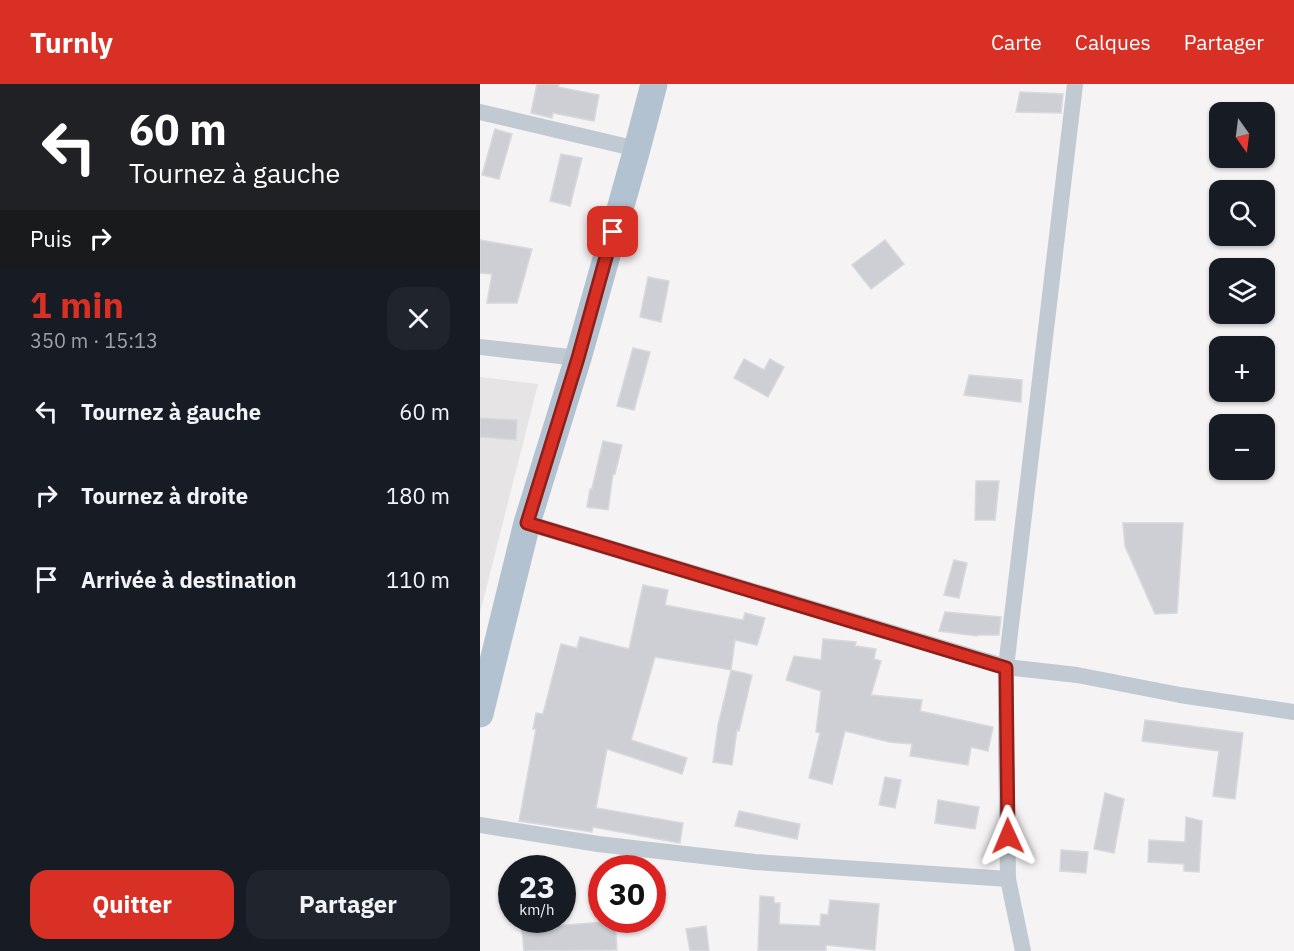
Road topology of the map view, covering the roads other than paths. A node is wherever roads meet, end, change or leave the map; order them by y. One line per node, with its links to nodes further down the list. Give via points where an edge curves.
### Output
1 (654, 84): 4 (main road)
2 (1075, 84): 8 (street)
3 (480, 112): 4 (street)
4 (637, 149): 6 (main road)
5 (480, 347): 6 (street)
6 (578, 358): 7 (main road)
7 (527, 523): 8 (street); 10 (main road)
8 (1006, 668): 9 (street, via 1077,675); 12 (street)
9 (1294, 712)
10 (480, 714)
11 (480, 825): 12 (street, via 598,844 755,862)
12 (1008, 879): 13 (street)
13 (1023, 951)

